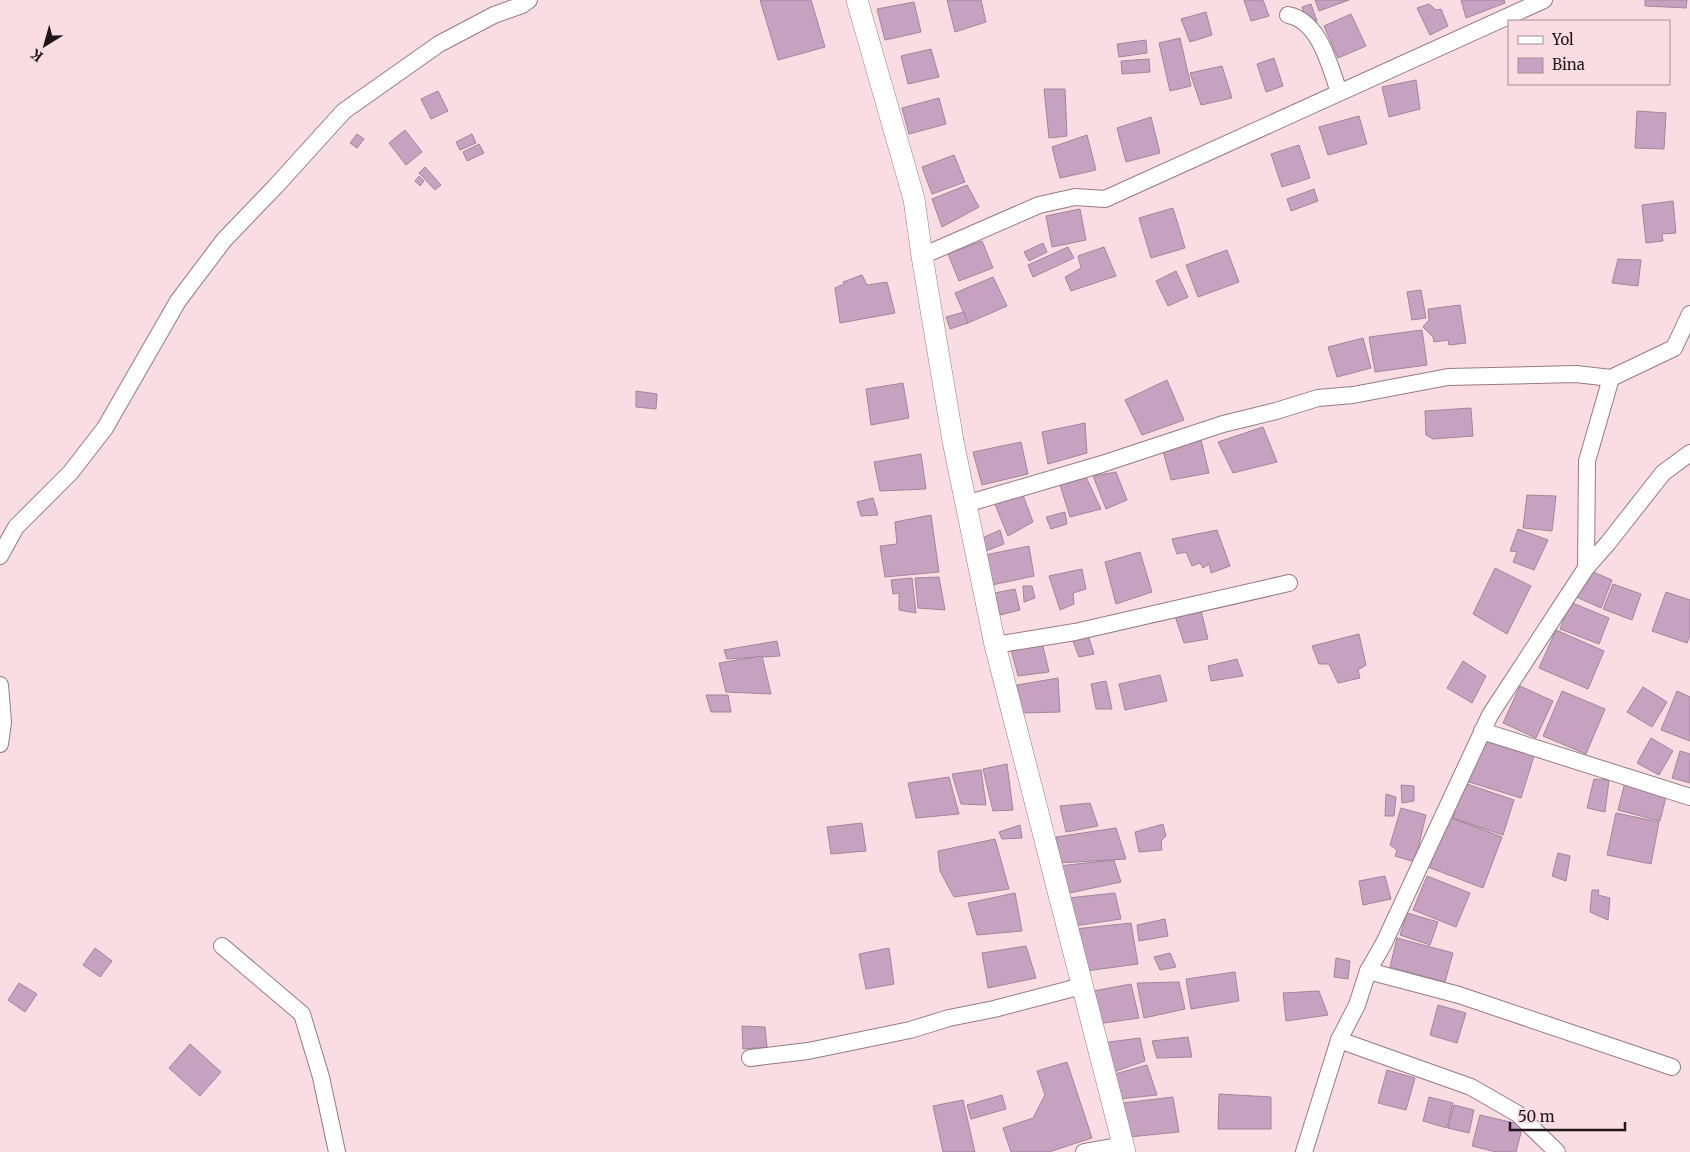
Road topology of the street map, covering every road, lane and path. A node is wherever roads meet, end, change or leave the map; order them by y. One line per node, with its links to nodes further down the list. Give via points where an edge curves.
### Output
1 (858, 0): 6 (street, via 914,199)
2 (1544, 0): 5 (street)
3 (522, 2): 11 (street, via 439,44 344,111 224,240 178,301 105,428 71,472 16,528)
4 (1288, 15): 5 (street, via 1294,16 1318,37)
5 (1339, 92): 6 (street, via 1106,199 1075,197 1039,205)
6 (922, 256): 10 (street)
7 (1690, 314): 8 (street, via 1674,348)
8 (1611, 378): 10 (street, via 1576,374 1448,378 1318,398); 12 (street, via 1587,461)
9 (1690, 453): 12 (street, via 1663,473)
10 (966, 504): 14 (street)
11 (0, 556)
12 (1586, 568): 16 (street)
13 (1289, 583): 14 (street, via 1075,632)
14 (995, 645): 21 (street)
15 (0, 685): 17 (street, via 3,722)
16 (1482, 731): 18 (street); 20 (street)
17 (0, 744)
18 (1690, 797)
19 (222, 946): 26 (street, via 302,1014 321,1077)
20 (1368, 972): 22 (street, via 1357,1005); 24 (street, via 1459,995)
21 (1082, 986): 23 (street, via 910,1030 808,1051); 25 (street)
22 (1339, 1040): 28 (street); 29 (street, via 1471,1087 1518,1114)
23 (750, 1058)
24 (1672, 1067)
25 (1124, 1149): 27 (street)
26 (337, 1152)
27 (1084, 1152)
28 (1304, 1152)
29 (1557, 1152)

